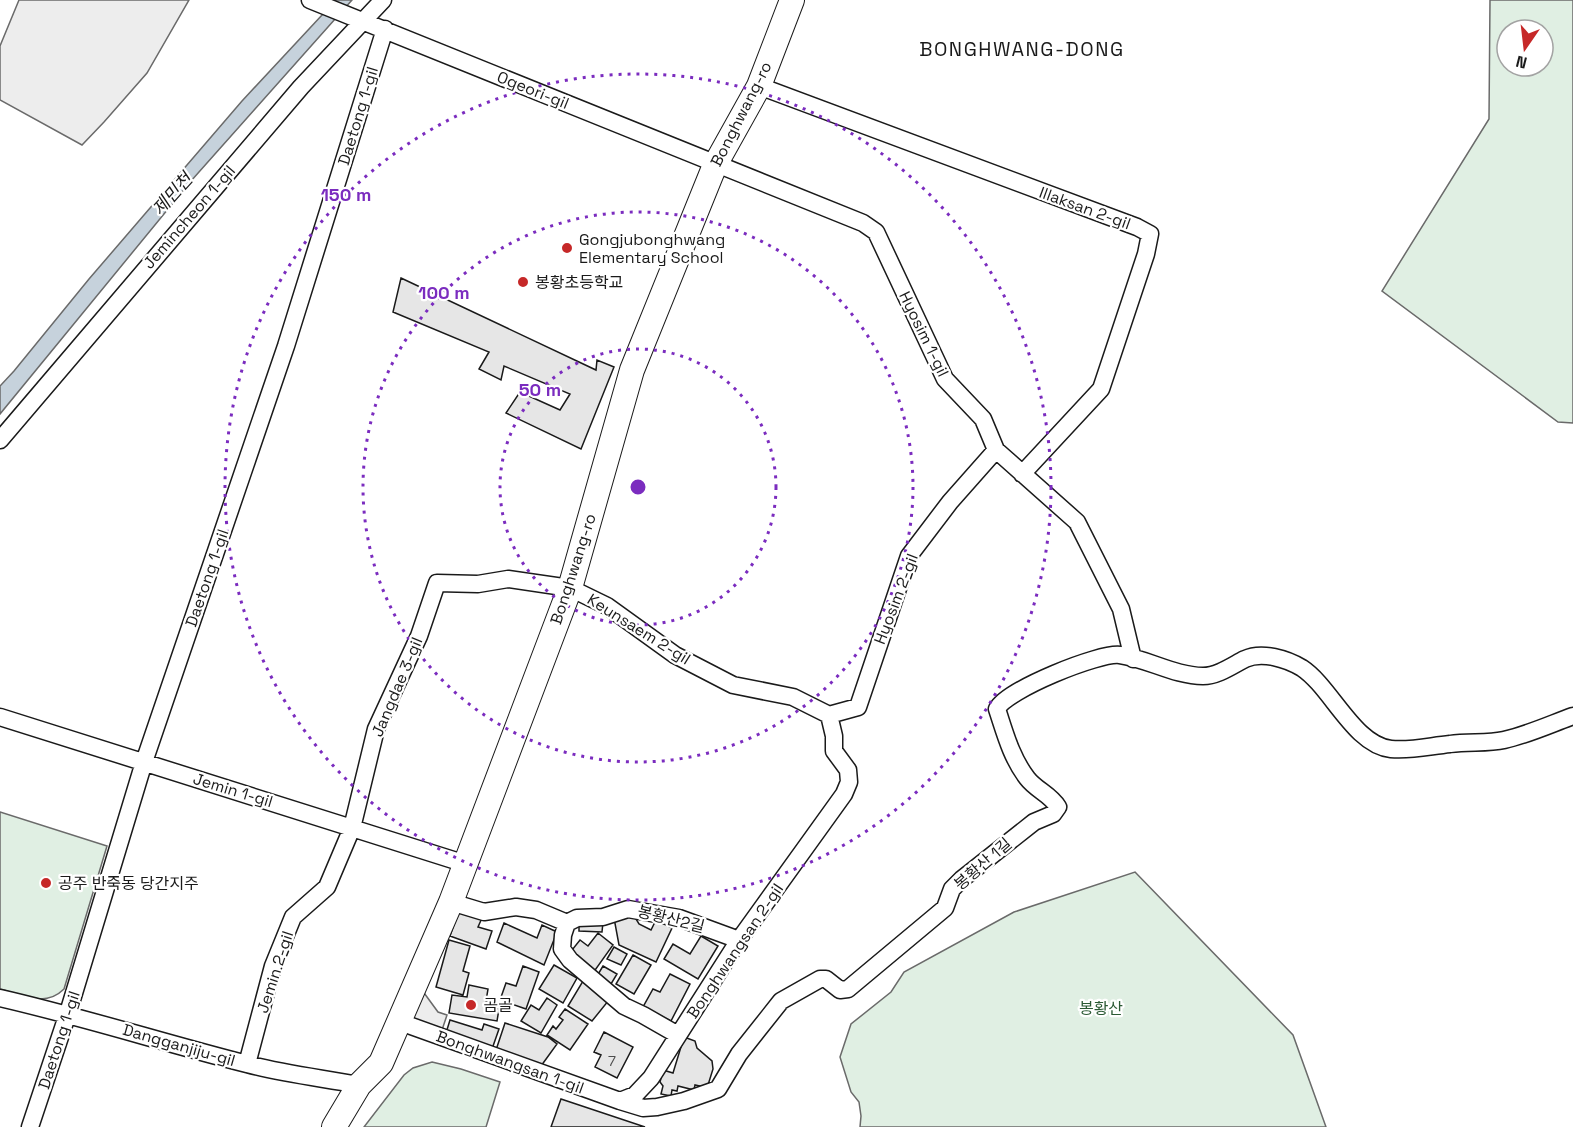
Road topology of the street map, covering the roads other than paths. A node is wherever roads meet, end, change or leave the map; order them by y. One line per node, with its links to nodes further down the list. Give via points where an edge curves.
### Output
1 (383, 0): 4 (street, Jemincheon 1-gil)
2 (792, 0): 6 (main road, Bonghwang-ro)
3 (311, 1): 4 (street, Ogeori-gil)
4 (356, 20): 5 (street, Ogeori-gil); 8 (street, Jemincheon 1-gil)
5 (385, 29): 7 (street, Ogeori-gil); 17 (street, Daetong 1-gil, via 286,346)
6 (759, 86): 7 (main road, Bonghwang-ro); 10 (street, Illaksan 2-gil, via 1150,234 1101,389)
7 (715, 165): 9 (street, Hyosim 1-gil, via 863,223 876,232 937,366 982,419); 12 (main road, Bonghwang-ro, via 632,370)
8 (0, 440)
9 (996, 450): 10 (street, Hyosim 1-gil); 14 (street, Hyosim 2-gil, via 909,556 858,707)
10 (1022, 474): 13 (street, Hyosim 1-gil, via 1077,522 1121,609)
11 (437, 583): 12 (street, Keunsaem 2-gil, via 478,584 508,579); 18 (street, Jangdae 3-gil, via 419,636 376,729)
12 (570, 588): 14 (street, Keunsaem 2-gil, via 607,606 675,655 733,685 793,696); 19 (main road, Bonghwang-ro)
13 (1133, 659): 15 (street, via 1205,676 1248,657 1276,657 1302,668 1367,738 1389,749 1504,740); 29 (street, 봉황산 1길, via 1118,655 1060,671 1000,703 997,709 1010,749 1027,778 1058,807 962,879 952,889 945,908 897,950 848,989 840,990 820,978 781,1001 739,1054 718,1089 657,1107 643,1108)
14 (829, 715): 22 (street, Bonghwangsan 2-gil, via 834,752 848,771 849,783)
15 (1573, 716)
16 (0, 717): 17 (street, Jemin 1-gil)
17 (144, 762): 18 (street, Jemin 1-gil); 24 (street, Daetong 1-gil)
18 (352, 828): 19 (street, Jemin 1-gil); 27 (street, Jemin 2-gil, via 327,887 294,917 273,966)
19 (466, 864): 20 (main road, Bonghwang-ro)
20 (451, 902): 21 (street, via 484,912 516,907 536,910); 25 (main road, Bonghwang-ro)
21 (567, 923): 22 (street, 봉황산2길, via 628,909 679,918); 26 (street, via 562,949 570,960 624,1006)
22 (739, 940): 26 (street, Bonghwangsan 2-gil)
23 (0, 998): 24 (street, Dangganjiju-gil)
24 (68, 1013): 27 (street, Dangganjiju-gil); 30 (street, Daetong 1-gil)
25 (400, 1022): 28 (main road, Bonghwang-ro, via 381,1063); 29 (street, Bonghwangsan 1-gil)
26 (678, 1035): 29 (street, Bonghwangsan 2-gil, via 651,1078 635,1095)
27 (247, 1064): 28 (street, Dangganjiju-gil)
28 (359, 1085): 31 (main road, Bonghwang-ro)
29 (620, 1101)
30 (30, 1127)
31 (334, 1127)

